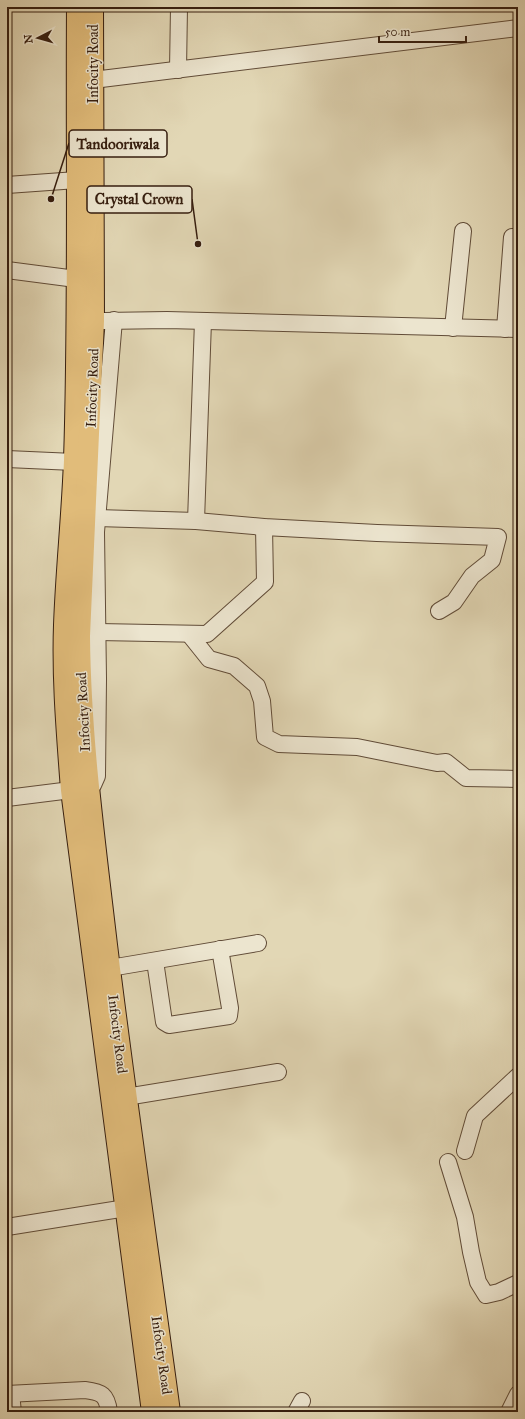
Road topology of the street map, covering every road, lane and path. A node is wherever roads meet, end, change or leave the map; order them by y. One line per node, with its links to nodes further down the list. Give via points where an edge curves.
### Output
1 (76, 7): 8 (main road, Infocity Road)
2 (92, 7): 7 (main road, Infocity Road)
3 (101, 7): 7 (street)
4 (180, 7): 6 (street)
5 (518, 28): 6 (street)
6 (178, 70): 7 (street)
7 (97, 80): 14 (main road, Infocity Road)
8 (77, 180): 9 (street); 13 (main road, Infocity Road)
9 (7, 185)
10 (463, 231): 16 (street)
11 (512, 237): 17 (street)
12 (7, 270): 13 (street)
13 (76, 279): 19 (main road, Infocity Road)
14 (104, 321): 15 (street); 20 (street); 23 (main road, Infocity Road)
15 (203, 321): 16 (street); 21 (street)
16 (453, 328): 17 (street)
17 (511, 329)
18 (7, 459): 19 (street)
19 (74, 462): 23 (main road, Infocity Road)
20 (97, 518): 21 (street); 25 (street)
21 (196, 521): 22 (street)
22 (264, 527): 24 (street, via 498,537 492,560 472,576 454,602); 26 (street, via 265,582 206,634)
23 (75, 566): 28 (main road, Infocity Road, via 85,745)
24 (439, 611)
25 (98, 632): 26 (street); 28 (street, via 97,776)
26 (189, 634): 27 (street, via 209,659 234,666 257,686 262,701 265,737 279,744 357,747 437,763 446,762 466,778)
27 (518, 779)
28 (80, 793): 29 (street); 30 (main road, Infocity Road)
29 (7, 798)
30 (95, 913): 34 (main road, Infocity Road); 40 (main road, Infocity Road)
31 (258, 943): 32 (street)
32 (220, 950): 33 (street); 33 (street, via 230,1008 229,1016 169,1025 164,1022)
33 (155, 961): 34 (street)
34 (110, 968): 37 (main road, Infocity Road)
35 (278, 1072): 37 (street)
36 (518, 1076): 38 (street, via 475,1116)
37 (126, 1097): 43 (main road, Infocity Road)
38 (465, 1151)
39 (448, 1162): 42 (street, via 466,1217 478,1282 486,1295)
40 (126, 1208): 41 (street); 43 (main road, Infocity Road)
41 (7, 1227)
42 (518, 1283)
43 (147, 1307): 48 (main road, Infocity Road); 49 (main road, Infocity Road)
44 (9, 1394): 46 (street); 47 (street, via 98,1391 105,1397)
45 (518, 1394): 50 (street)
46 (13, 1412)
47 (109, 1412)
48 (152, 1412)
49 (170, 1412)
50 (509, 1412)

